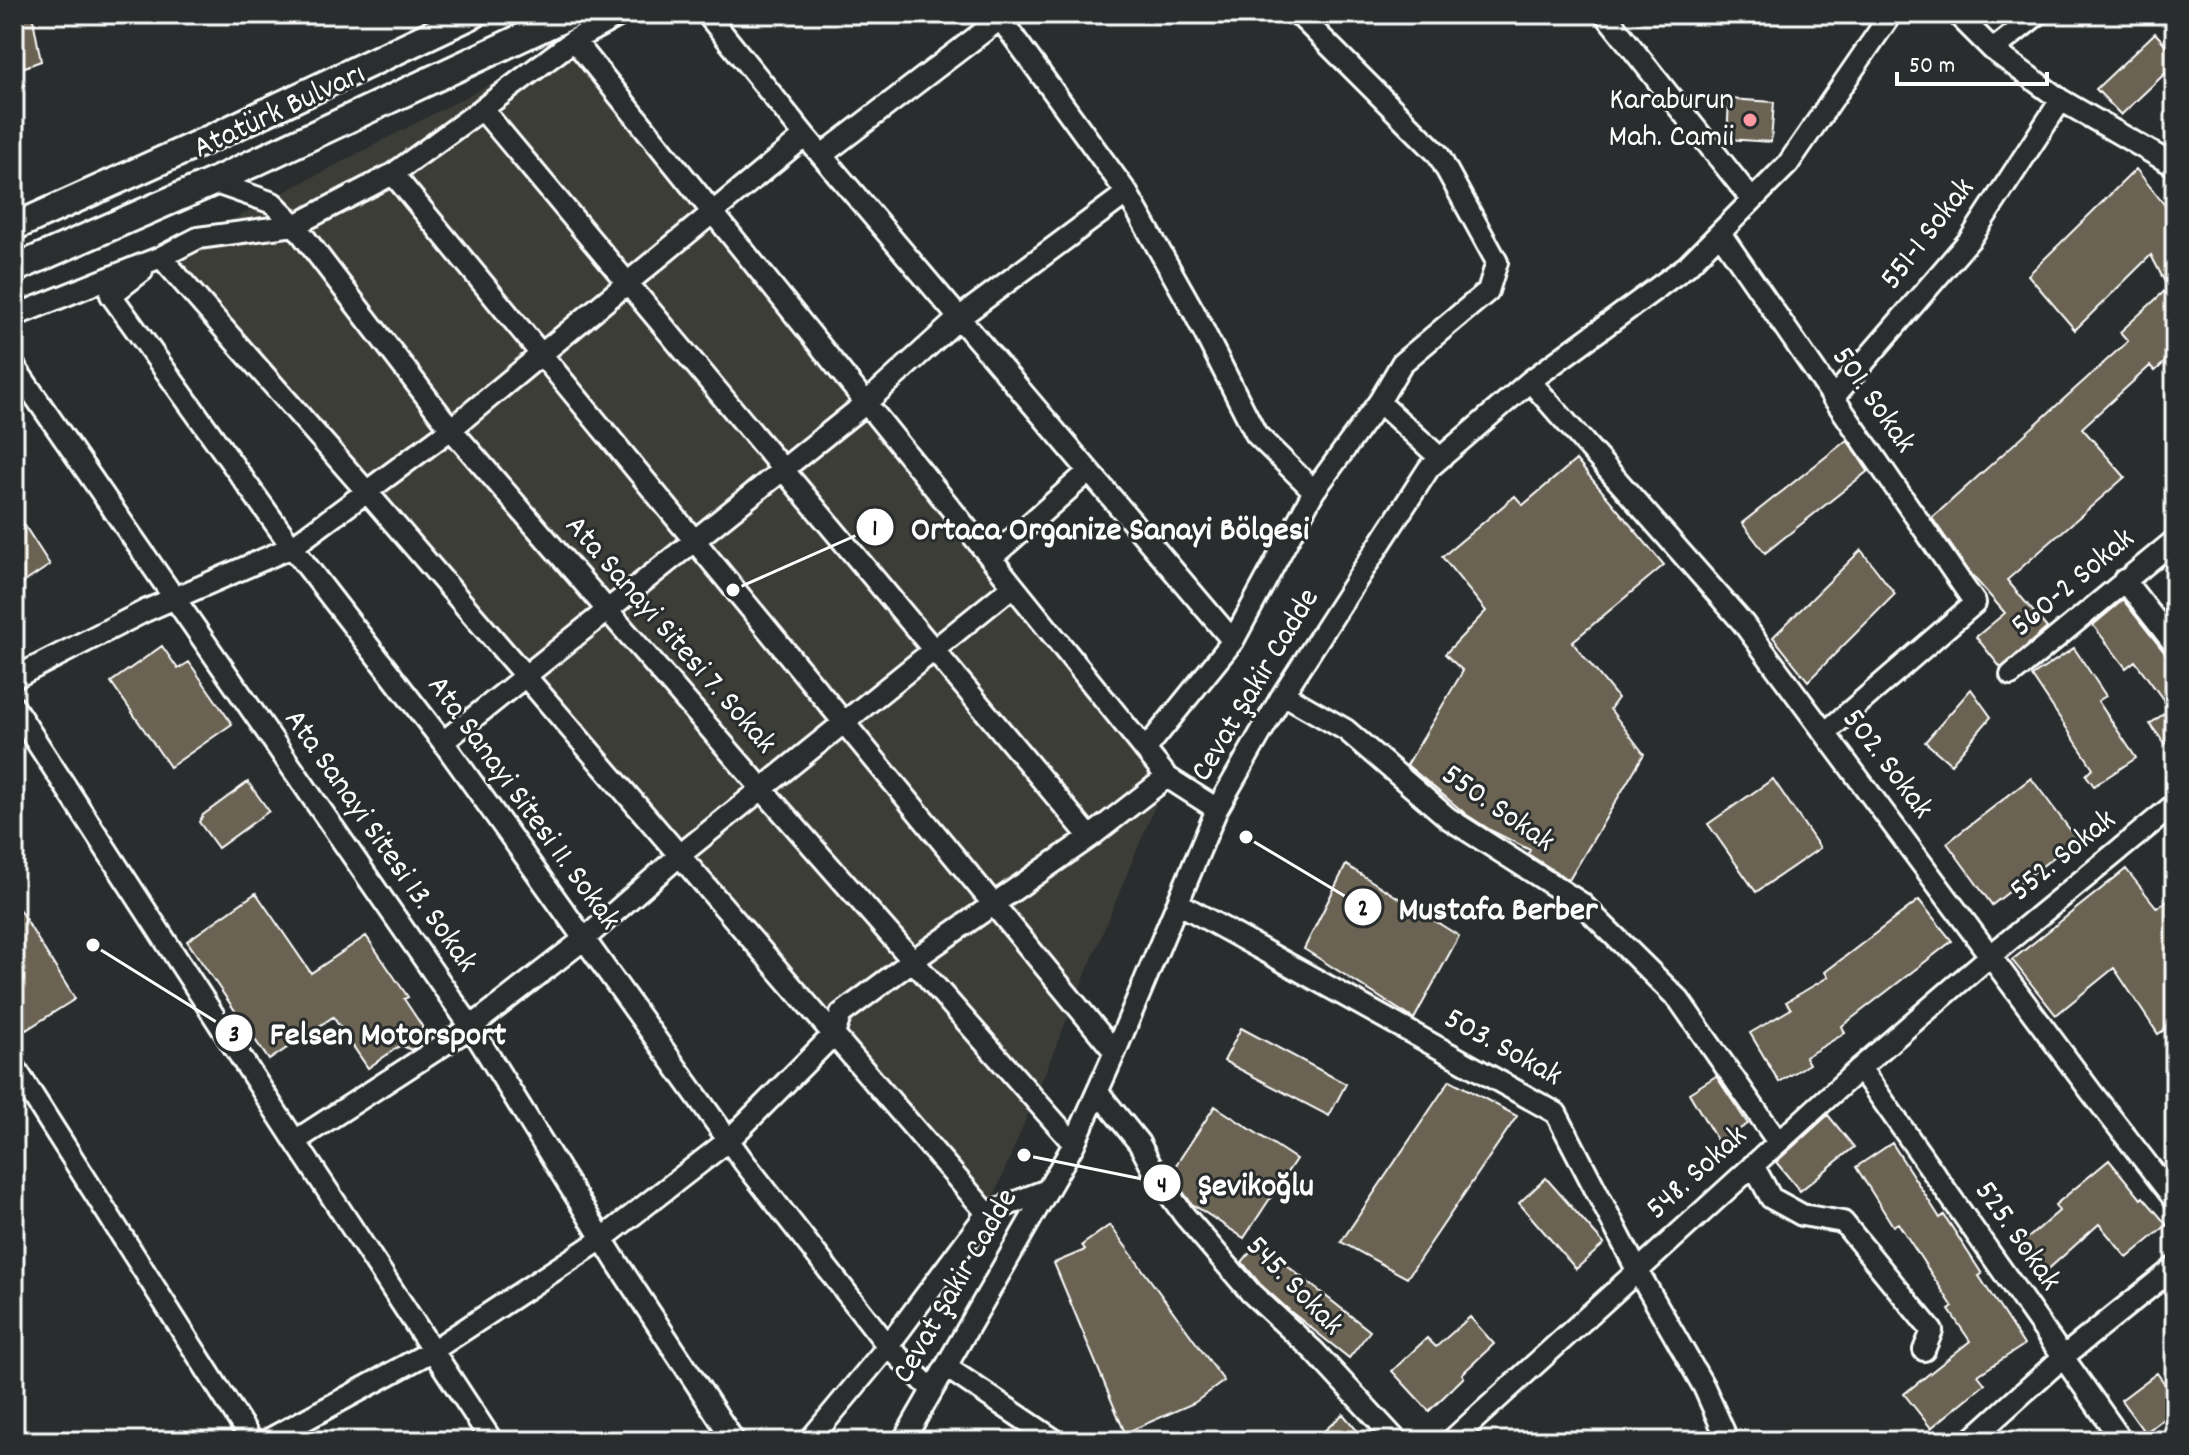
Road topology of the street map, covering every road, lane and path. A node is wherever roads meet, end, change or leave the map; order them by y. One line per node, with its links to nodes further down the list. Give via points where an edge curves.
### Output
1 (474, 14): 24 (main road)
2 (572, 14): 19 (main road, Atatürk Bulvarı)
3 (622, 14): 11 (street)
4 (707, 14): 15 (street)
5 (1298, 14): 35 (street, via 1438,154 1497,262 1488,291 1402,363)
6 (1605, 14): 21 (street)
7 (1891, 14): 21 (street, Cevat Şakir Cadde, via 1788,164)
8 (1957, 14): 12 (street)
9 (2038, 14): 12 (street)
10 (999, 16): 16 (street); 20 (street)
11 (574, 40): 14 (street); 22 (street)
12 (1993, 50): 13 (street)
13 (2061, 100): 17 (street); 34 (street, 551-1 Sokak, via 1971,238)
14 (482, 109): 18 (street); 28 (street)
15 (805, 136): 16 (street); 22 (street)
16 (822, 155): 30 (street)
17 (2175, 166)
18 (393, 174): 23 (street); 31 (street)
19 (213, 182): 23 (street, Ata Sanayi Sitesi 7. Sokak, via 273,203); 27 (main road, Atatürk Bulvarı)
20 (1127, 193): 30 (street); 41 (street, via 1256,434)
21 (1752, 200): 25 (street, Cevat Şakir Cadde)
22 (712, 212): 28 (street); 36 (street)
23 (295, 225): 26 (street, via 198,238); 37 (street, Ata Sanayi Sitesi 7. Sokak)
24 (14, 227)
25 (1720, 233): 33 (street, Cevat Şakir Cadde, via 1687,266); 34 (street, 501. Sokak)
26 (161, 257): 29 (street); 42 (street); 45 (street, Ata Sanayi Sitesi 11. Sokak, via 111,295)
27 (14, 269)
28 (627, 282): 31 (street); 39 (street)
29 (14, 316)
30 (959, 318): 36 (street); 40 (street)
31 (540, 353): 37 (street); 44 (street)
32 (14, 366): 49 (street, Ata Sanayi Sitesi 13. Sokak)
33 (1530, 381): 38 (street, Cevat Şakir Cadde); 60 (street, 502. Sokak, via 1743,623)
34 (1833, 398): 60 (street, 501. Sokak, via 1975,603)
35 (1379, 402): 38 (street); 41 (street)
36 (866, 403): 39 (street); 46 (street)
37 (451, 429): 42 (street); 50 (street, Ata Sanayi Sitesi 7. Sokak)
38 (1440, 458): 57 (street, Cevat Şakir Cadde)
39 (784, 470): 44 (street); 53 (street)
40 (1088, 472): 46 (street); 51 (street)
41 (1314, 491): 51 (street)
42 (367, 492): 45 (street); 55 (street)
43 (2175, 540): 47 (street, 560-2 Sokak)
44 (694, 541): 50 (street); 59 (street)
45 (292, 547): 49 (street); 61 (street, Ata Sanayi Sitesi 11. Sokak)
46 (991, 558): 48 (street)
47 (2124, 580): 52 (street); 54 (street, 560-2 Sokak)
48 (1013, 586): 53 (street); 62 (street)
49 (174, 598): 56 (street); 74 (street, Ata Sanayi Sitesi 13. Sokak)
50 (607, 611): 55 (street); 64 (street, Ata Sanayi Sitesi 7. Sokak)
51 (1233, 641): 62 (street)
52 (2175, 645)
53 (934, 650): 59 (street); 67 (street)
54 (2011, 675)
55 (525, 676): 61 (street); 68 (street)
56 (14, 678)
57 (1283, 694): 66 (street, Cevat Şakir Cadde); 82 (street, 550. Sokak, via 1346,730 1448,818 1581,903 1679,1000)
58 (14, 707): 81 (street)
59 (844, 723): 64 (street); 70 (street)
60 (1825, 733): 72 (street, 502. Sokak)
61 (443, 742): 71 (street, Ata Sanayi Sitesi 11. Sokak)
62 (1145, 750): 63 (street)
63 (1167, 777): 66 (street); 67 (street)
64 (762, 789): 68 (street); 73 (street, Ata Sanayi Sitesi 7. Sokak)
65 (2175, 804): 72 (street, 552. Sokak)
66 (1217, 809): 69 (street, Cevat Şakir Cadde)
67 (1090, 837): 70 (street)
68 (680, 855): 71 (street); 75 (street)
69 (1178, 903): 76 (street, Cevat Şakir Cadde); 90 (street, 503. Sokak, via 1556,1113)
70 (994, 905): 73 (street); 76 (street)
71 (583, 940): 74 (street); 80 (street, Ata Sanayi Sitesi 11. Sokak)
72 (1990, 956): 78 (street, 548. Sokak); 86 (street, 502. Sokak)
73 (912, 961): 75 (street, via 841,1014); 83 (street, Ata Sanayi Sitesi 7. Sokak)
74 (471, 1027): 81 (street); 88 (street, Ata Sanayi Sitesi 13. Sokak)
75 (834, 1034): 80 (street); 87 (street)
76 (1115, 1052): 79 (street, Cevat Şakir Cadde)
77 (14, 1066): 97 (street)
78 (1860, 1068): 82 (street, 548. Sokak); 94 (street, 525. Sokak)
79 (1098, 1092): 83 (street, Cevat Şakir Cadde); 104 (street, 545. Sokak, via 1139,1143 1184,1215 1251,1293 1314,1351)
80 (729, 1140): 88 (street); 91 (street, Ata Sanayi Sitesi 11. Sokak)
81 (295, 1141): 93 (street)
82 (1778, 1142): 84 (street, 548. Sokak)
83 (1074, 1144): 85 (street, Cevat Şakir Cadde)
84 (1753, 1165): 90 (street, 548. Sokak); 92 (street, via 1771,1198 1802,1215 1843,1222 1932,1331)
85 (1047, 1190): 87 (street); 95 (street, Cevat Şakir Cadde)
86 (2175, 1200)
87 (987, 1213): 91 (street)
88 (602, 1239): 93 (street); 100 (street, Ata Sanayi Sitesi 13. Sokak)
89 (2175, 1267): 94 (street)
90 (1637, 1270): 105 (street, 548. Sokak); 106 (street, 503. Sokak, via 1704,1387)
91 (888, 1346): 96 (street, Ata Sanayi Sitesi 11. Sokak); 101 (street)
92 (1924, 1350)
93 (432, 1351): 98 (street); 99 (street)
94 (2063, 1357): 107 (street); 108 (street, 525. Sokak)
95 (946, 1367): 96 (street, Cevat Şakir Cadde); 103 (street)
96 (932, 1390): 102 (street, Cevat Şakir Cadde)
97 (252, 1441)
98 (266, 1441)
99 (492, 1441)
100 (734, 1441)
101 (809, 1441)
102 (903, 1441)
103 (1056, 1441)
104 (1397, 1441)
105 (1451, 1441)
106 (1728, 1441)
107 (1970, 1441)
108 (2122, 1441)

